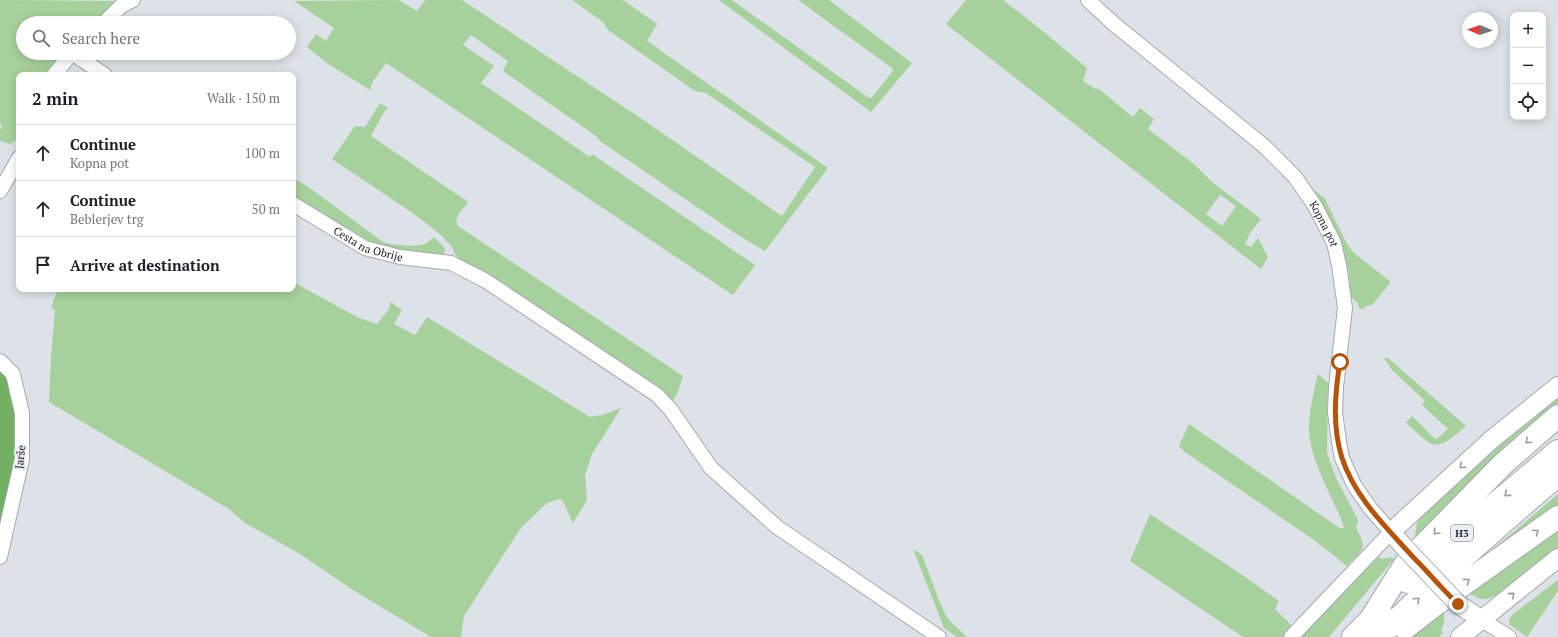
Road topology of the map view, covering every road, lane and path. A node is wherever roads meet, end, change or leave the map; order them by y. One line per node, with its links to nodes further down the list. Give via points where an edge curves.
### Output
1 (1088, 0): 17 (street, Kopna pot, via 1264,146 1295,177 1315,206 1334,243 1344,296 1344,324 1336,387 1342,458 1354,485)
2 (126, 2): 3 (street)
3 (111, 16)
4 (66, 60): 6 (street)
5 (82, 60): 7 (street)
6 (56, 72)
7 (100, 72)
8 (16, 163): 9 (street)
9 (0, 191)
10 (296, 206): 22 (street, Cesta na Obrije, via 365,248 400,257 451,263 486,281 657,395 671,410 711,468 777,527)
11 (0, 361): 18 (street, Jarše, via 12,374 22,413 22,459)
12 (1558, 386): 17 (street, one-way to 17, via 1491,440)
13 (1558, 416): 21 (highway, one-way to 21, via 1503,464 1406,563)
14 (1558, 451): 21 (highway, H3, one-way to 21, via 1468,526 1410,580)
15 (1558, 475): 21 (highway, H3, one-way to 15, via 1408,608 1487,535)
16 (1558, 517): 25 (highway, one-way to 16)
17 (1391, 532): 20 (street, bridge, via 1458,604); 23 (street)
18 (0, 557)
19 (1558, 558): 20 (street, one-way to 19)
20 (1482, 620): 26 (street); 27 (street)
21 (1375, 628): 24 (highway, H3)
22 (939, 637)
23 (1291, 637)
24 (1353, 637)
25 (1391, 637)
26 (1460, 637)
27 (1509, 637)

